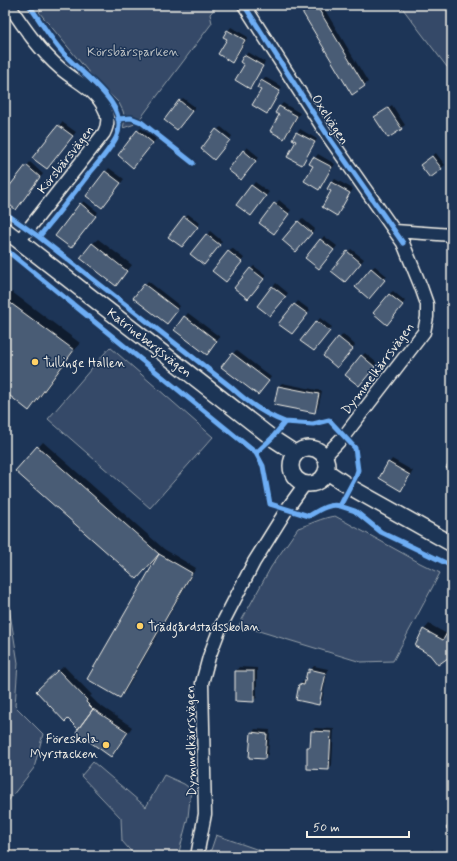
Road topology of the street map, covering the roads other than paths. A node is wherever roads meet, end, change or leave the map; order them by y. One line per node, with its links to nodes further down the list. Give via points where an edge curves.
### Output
1 (9, 5): 6 (street, Körsbärsvägen, via 38,46 61,70 100,100 108,116 108,125 104,133)
2 (244, 5): 4 (street, Oxelvägen, via 328,136)
3 (5, 230): 6 (street, Katrinebergsvägen)
4 (395, 231): 5 (street); 7 (street, Oxelvägen)
5 (452, 234)
6 (19, 241): 8 (street, Katrinebergsvägen, via 272,438)
7 (402, 243): 9 (street, Dymmelkärrsvägen, via 427,304 424,332)
8 (295, 453): 9 (street, via 308,448 319,451); 10 (street, via 290,463 291,472 296,480)
9 (325, 464): 10 (street, via 318,482); 11 (street, via 350,487)
10 (305, 484): 12 (street, Dymmelkärrsvägen, via 254,562 220,628 209,657 202,683 205,814)
11 (452, 544)
12 (197, 856)

